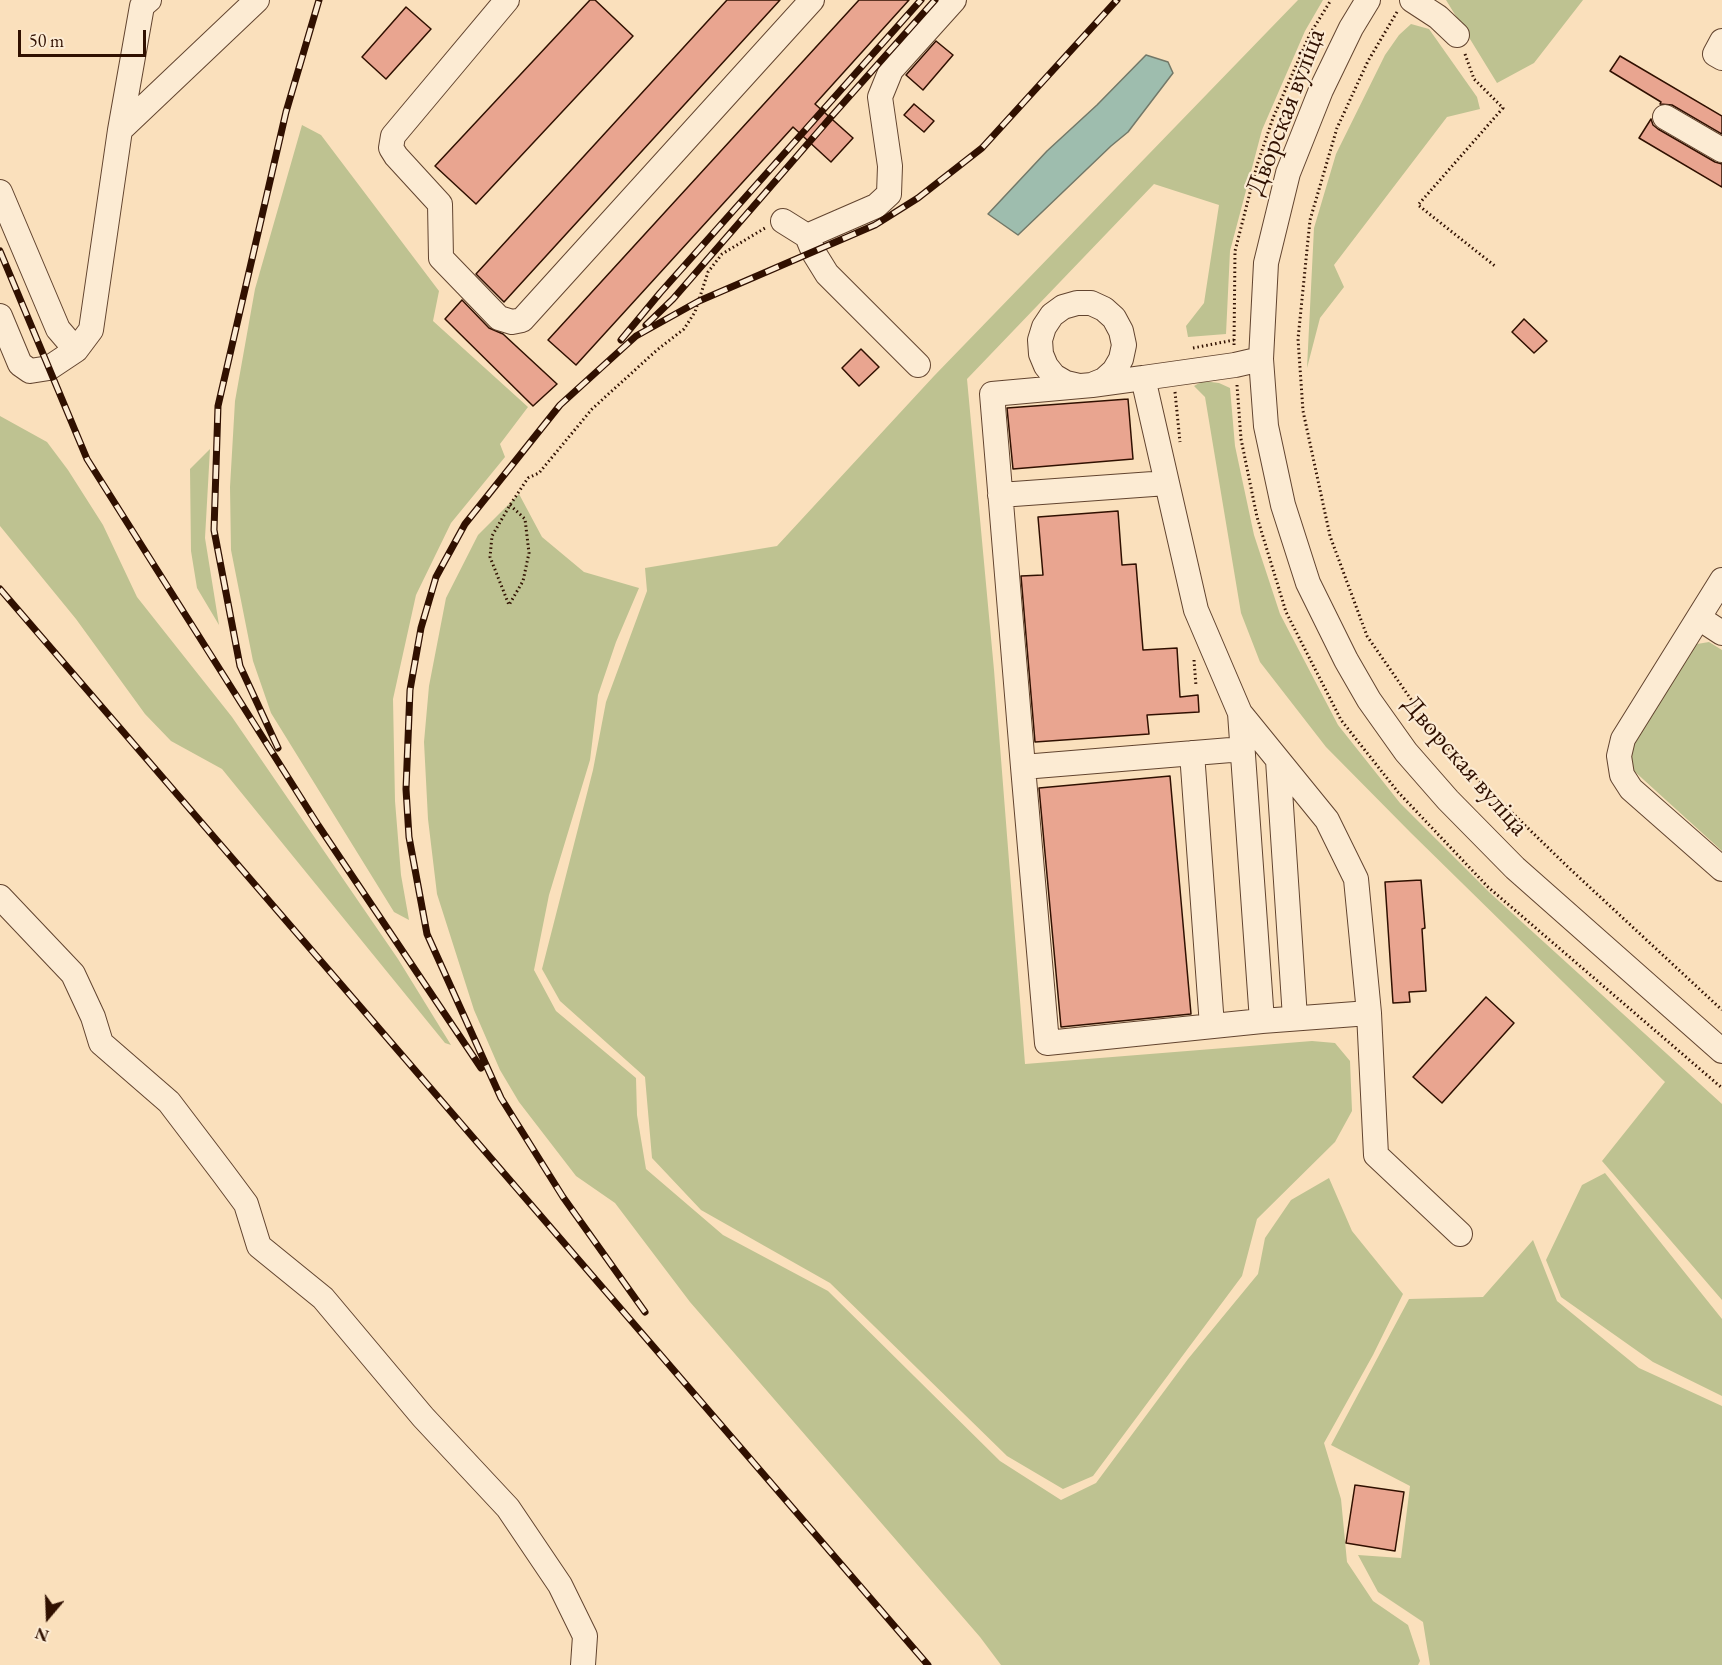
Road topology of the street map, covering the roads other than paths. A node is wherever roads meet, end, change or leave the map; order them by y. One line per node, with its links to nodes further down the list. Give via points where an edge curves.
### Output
1 (149, 0): 12 (street, via 142,6)
2 (257, 0): 12 (street)
3 (507, 0): 4 (street, via 393,136 392,148 440,204 441,258 500,318 512,322 522,320)
4 (812, 0)
5 (954, 0): 16 (street, via 891,70 880,97 890,166 889,194 876,206)
6 (1368, 0): 20 (street, Дворская вуліца, via 1321,90 1288,173 1266,263)
7 (1405, 4): 8 (street, via 1438,17)
8 (1457, 35)
9 (1722, 41): 10 (street, via 1715,54)
10 (1722, 58)
11 (1665, 117): 13 (street)
12 (120, 130): 18 (street, via 90,330)
13 (1722, 150)
14 (0, 192): 18 (street, via 58,329)
15 (783, 221): 16 (street)
16 (807, 236): 21 (street, via 827,274)
17 (0, 316): 18 (street, via 20,364 30,371 49,368)
18 (76, 350)
19 (1121, 359): 22 (street); 23 (street, via 1104,380); 23 (street, via 1121,331 1104,309 1091,303 1077,303 1052,315 1040,340 1046,366 1066,383)
20 (1261, 359): 22 (street); 40 (street, Дворская вуліца, via 1266,426 1283,505 1308,583 1369,700 1406,752 1515,868)
21 (918, 365)
22 (1143, 378): 23 (street); 24 (street)
23 (1085, 386): 25 (street, via 992,394)
24 (1167, 483): 25 (street); 29 (street, via 1196,610)
25 (1000, 495): 33 (street)
26 (1722, 580): 27 (street)
27 (1699, 618): 28 (street); 34 (street, via 1623,739 1619,756 1622,775 1631,789)
28 (1722, 633)
29 (1240, 714): 30 (street); 32 (street)
30 (1243, 749): 31 (street); 38 (street)
31 (1192, 753): 33 (street); 39 (street)
32 (1278, 760): 36 (street, via 1327,820 1356,879); 37 (street)
33 (1023, 767): 39 (street, via 1047,1043)
34 (1722, 869)
35 (0, 897): 42 (street, via 73,974 101,1043 169,1102 223,1173 246,1204 259,1246 323,1298 508,1508 560,1585 585,1636)
36 (1369, 1013): 37 (street); 41 (street, via 1376,1155)
37 (1295, 1018): 38 (street)
38 (1262, 1020): 39 (street)
39 (1212, 1026)
40 (1722, 1051)
41 (1460, 1234)
42 (583, 1665)

